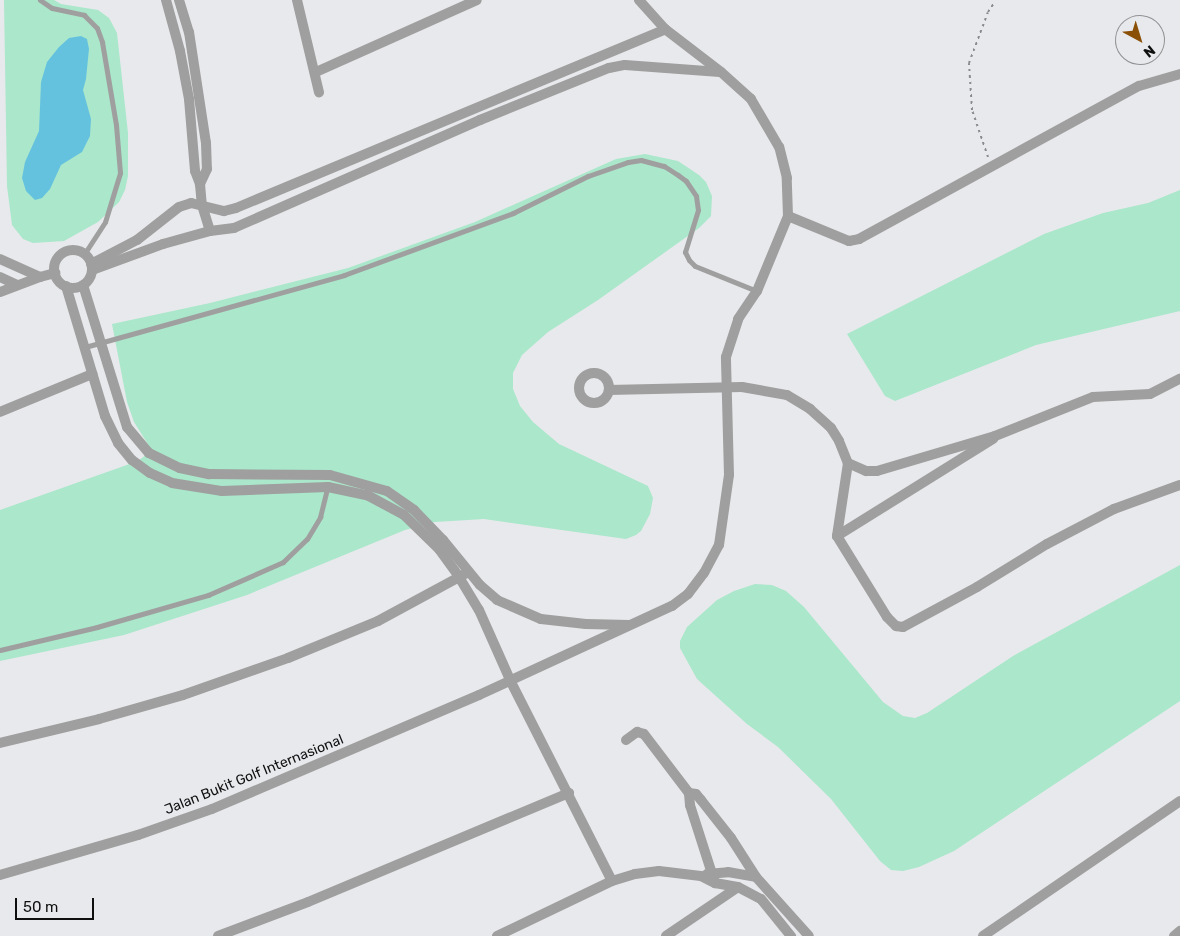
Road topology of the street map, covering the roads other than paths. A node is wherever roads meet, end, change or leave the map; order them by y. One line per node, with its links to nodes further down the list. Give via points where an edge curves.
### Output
1 (40, 0): 16 (lane, via 52,8 84,15 98,28 102,42 116,125 120,173 105,222)
2 (166, 0): 12 (street, via 189,99 195,171)
3 (179, 0): 12 (street, via 189,32 206,143 207,169)
4 (297, 0): 8 (street)
5 (477, 0): 8 (street)
6 (639, 0): 7 (street)
7 (665, 29): 9 (street); 13 (street, via 236,208 224,211)
8 (316, 72): 11 (street)
9 (720, 72): 14 (street, via 750,99 780,147 787,178); 15 (street, via 625,65 609,68 480,120 234,228)
10 (1180, 74): 14 (street, via 1139,86 854,241)
11 (319, 92)
12 (200, 184): 13 (street)
13 (202, 205): 15 (street); 18 (street, via 179,206 136,240)
14 (788, 216): 25 (street, Jalan Bukit Golf Internasional)
15 (210, 231): 18 (street)
16 (84, 254): 18 (street); 19 (street, via 72,250 60,256)
17 (0, 259): 21 (street)
18 (92, 267): 23 (street, via 88,281)
19 (55, 274): 21 (street); 24 (street)
20 (0, 277): 22 (street)
21 (40, 277): 22 (street)
22 (17, 285): 26 (street)
23 (83, 285): 24 (street); 27 (street)
24 (66, 286): 28 (street)
25 (757, 291): 27 (lane, via 695,266 688,260 685,252 698,210 696,196 678,175 664,166 641,160 588,176 513,213 344,275); 31 (street, Jalan Bukit Golf Internasional, via 738,320 730,341 726,357)
26 (0, 292)
27 (101, 343): 28 (lane); 36 (street, via 127,427 149,453 164,462 209,474)
28 (84, 347): 29 (street)
29 (92, 374): 33 (street); 38 (street, via 105,416 118,443 132,460 150,473 172,483 222,491)
30 (1180, 379): 34 (street, via 1150,394 1093,396)
31 (727, 386): 32 (street); 35 (street, via 786,395 810,409 830,428); 41 (street, Jalan Bukit Golf Internasional, via 729,475 719,545 688,594 672,606)
32 (609, 390)
33 (0, 412)
34 (995, 436): 35 (street, via 877,471 866,471); 39 (street)
35 (848, 463): 39 (street)
36 (330, 475): 38 (lane); 40 (street, via 387,492 414,510 444,540)
37 (1180, 485): 39 (street, via 1097,518 903,627 896,626 886,617)
38 (328, 487): 40 (street, via 367,495 404,515); 42 (lane, via 320,517 283,562 208,595 97,627)
39 (837, 536)
40 (464, 574): 41 (street, via 497,600 530,616 586,624); 43 (street); 45 (street, via 378,621 288,658 183,695)
41 (632, 625): 43 (street, Jalan Bukit Golf Internasional)
42 (0, 650)
43 (511, 682): 46 (street); 49 (street, Jalan Bukit Golf Internasional, via 212,809 138,835)
44 (626, 740): 47 (street, via 637,732 644,734)
45 (0, 743)
46 (569, 793): 52 (street); 55 (street)
47 (689, 793): 50 (street); 51 (street, via 694,793 701,800)
48 (1180, 802): 60 (street)
49 (0, 875)
50 (714, 877): 51 (street); 52 (street, via 658,872); 53 (street)
51 (756, 877): 59 (street)
52 (612, 881): 56 (street)
53 (738, 887): 57 (street); 58 (street, via 761,899)
54 (1180, 932): 61 (street)
55 (218, 936)
56 (497, 936)
57 (666, 936)
58 (791, 936)
59 (809, 936)
60 (983, 936)
61 (1174, 936)

